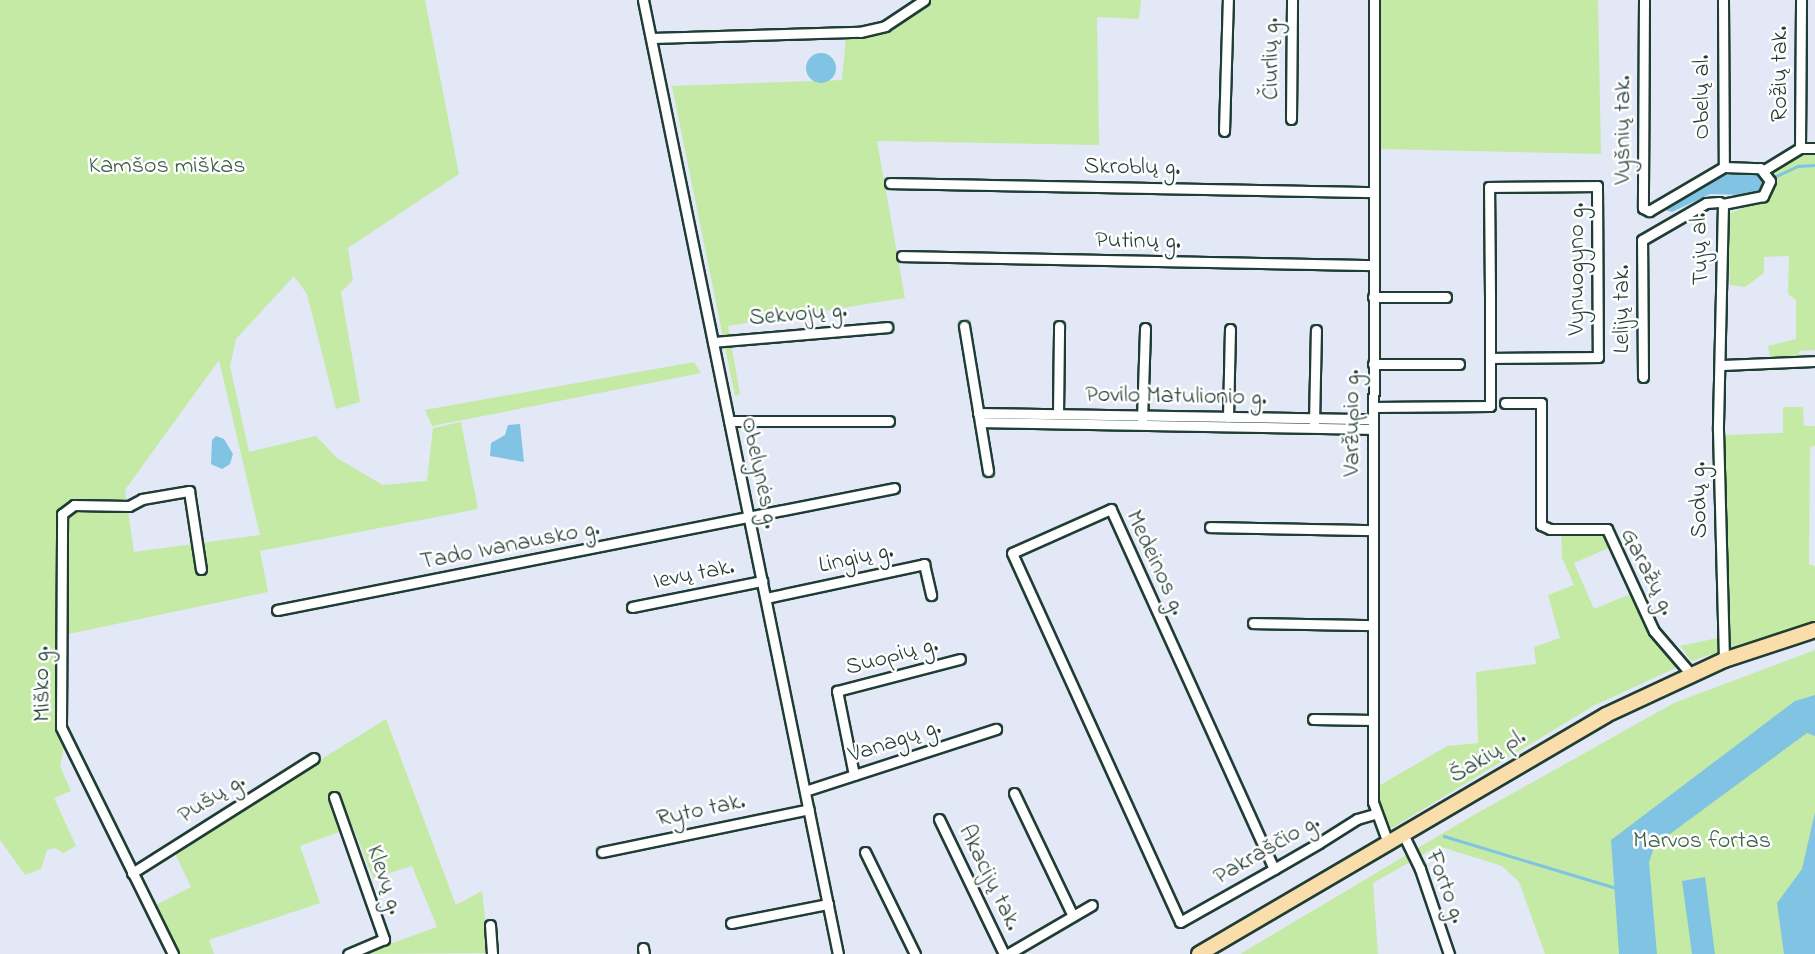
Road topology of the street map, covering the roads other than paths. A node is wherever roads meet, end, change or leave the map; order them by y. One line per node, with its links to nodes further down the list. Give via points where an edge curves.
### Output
1 (643, 0): 9 (street, Obelynės g.)
2 (924, 0): 9 (street, via 885,26 860,32)
3 (1228, 0): 11 (street)
4 (1292, 0): 10 (street, Čiurlių g.)
5 (1374, 0): 17 (street, Varžupio g.)
6 (1644, 0): 14 (street, Vyšnių tak., via 1643,208 1649,211)
7 (1723, 0): 14 (street, Obelų al.)
8 (1801, 0): 12 (street, Rožių tak.)
9 (652, 38): 31 (street, Obelynės g.)
10 (1291, 119)
11 (1224, 131)
12 (1800, 148): 13 (street); 15 (street)
13 (1815, 148)
14 (1724, 167): 15 (street, Obelų al.)
15 (1764, 170): 18 (street, via 1769,186 1763,196)
16 (890, 183): 17 (street, Skroblų g.)
17 (1373, 192): 21 (street, Varžupio g.)
18 (1723, 204): 19 (street, Tujų al., via 1706,203); 30 (street, Tujų al.)
19 (1642, 240): 37 (street, Lelijų tak.)
20 (902, 257): 21 (street, Putinų g.)
21 (1373, 265): 22 (street, Varžupio g.)
22 (1373, 297): 23 (street); 35 (street, Varžupio g.)
23 (1446, 297)
24 (964, 326): 41 (street)
25 (1059, 326): 40 (street)
26 (887, 327): 31 (street, Sekvojų g.)
27 (1145, 328): 43 (street)
28 (1230, 329): 42 (street)
29 (1316, 330): 46 (street)
30 (1720, 339): 36 (street, Sodų g.)
31 (713, 342): 44 (street, Obelynės g.)
32 (1490, 358): 32 (street, Vynuogyno g., via 1489,187 1597,186 1598,357); 39 (street, Vynuogyno g., via 1490,406)
33 (1815, 361): 36 (street)
34 (1459, 363): 35 (street)
35 (1373, 364): 39 (street, Varžupio g.)
36 (1721, 365): 63 (street, Sodų g., via 1718,430)
37 (1643, 377)
38 (1505, 403): 64 (street, Garažų g., via 1541,402 1541,524 1550,529 1607,529 1654,631)
39 (1373, 407): 47 (street, Varžupio g.)
40 (1058, 414): 41 (street, Povilo Matulionio g.); 43 (street, Povilo Matulionio g.)
41 (979, 417): 43 (street, Povilo Matulionio g.); 48 (street)
42 (1228, 417): 43 (street, Povilo Matulionio g.); 46 (street, Povilo Matulionio g.)
43 (1142, 420): 46 (street, Povilo Matulionio g.)
44 (729, 421): 45 (street); 50 (street, Obelynės g.)
45 (889, 421)
46 (1314, 423): 47 (street, Povilo Matulionio g.)
47 (1372, 424): 52 (street, Varžupio g.)
48 (988, 471)
49 (894, 488): 50 (street, Tado Ivanausko g.)
50 (750, 520): 54 (street, Obelynės g.); 58 (street, Tado Ivanausko g.)
51 (1210, 527): 52 (street)
52 (1373, 530): 60 (street, Varžupio g.)
53 (201, 569): 81 (street, Miško g., via 189,491 142,499 130,506 74,505 67,508 61,522 61,727)
54 (762, 581): 56 (street, Obelynės g.); 57 (street, Ievų tak.)
55 (931, 595): 56 (street, Lingių g., via 924,564)
56 (766, 598): 70 (street, Obelynės g.)
57 (632, 607)
58 (277, 610)
59 (1253, 623): 60 (street)
60 (1373, 625): 66 (street, Varžupio g.)
61 (1815, 631): 63 (main road, Šakių pl.)
62 (960, 659): 69 (street, Suopių g., via 837,691)
63 (1724, 660): 64 (main road, Šakių pl.)
64 (1691, 674): 76 (main road, Šakių pl., via 1606,715)
65 (1313, 719): 66 (street)
66 (1373, 720): 74 (street, Varžupio g.)
67 (996, 729): 69 (street, Vanagų g.)
68 (314, 758): 81 (street, Pušų g.)
69 (854, 775): 70 (street, Vanagų g.)
70 (805, 791): 73 (street, Obelynės g.)
71 (1014, 793): 84 (street)
72 (334, 797): 89 (street, Klevų g., via 384,939)
73 (809, 809): 78 (street, Ryto tak.); 82 (street, Obelynės g.)
74 (1375, 814): 77 (street, Varžupio g.); 80 (street, Pakraščio g., via 1357,819)
75 (939, 819): 93 (street, Akacijų tak.)
76 (1403, 834): 77 (main road, Šakių pl.); 95 (street, Forto g.)
77 (1388, 843): 94 (main road, Šakių pl.)
78 (602, 852)
79 (865, 852): 92 (street)
80 (1274, 869): 85 (street, Pakraščio g.); 85 (street, Medeinos g., via 1111,509 1012,552)
81 (132, 873): 88 (street, Miško g.)
82 (828, 904): 86 (street); 91 (street, Obelynės g.)
83 (1092, 905): 84 (street)
84 (1073, 916): 93 (street)
85 (1180, 922)
86 (731, 923)
87 (490, 925): 90 (street)
88 (173, 954)
89 (348, 954)
90 (492, 954)
91 (838, 954)
92 (915, 954)
93 (1006, 954)
94 (1199, 954)
95 (1449, 954)

